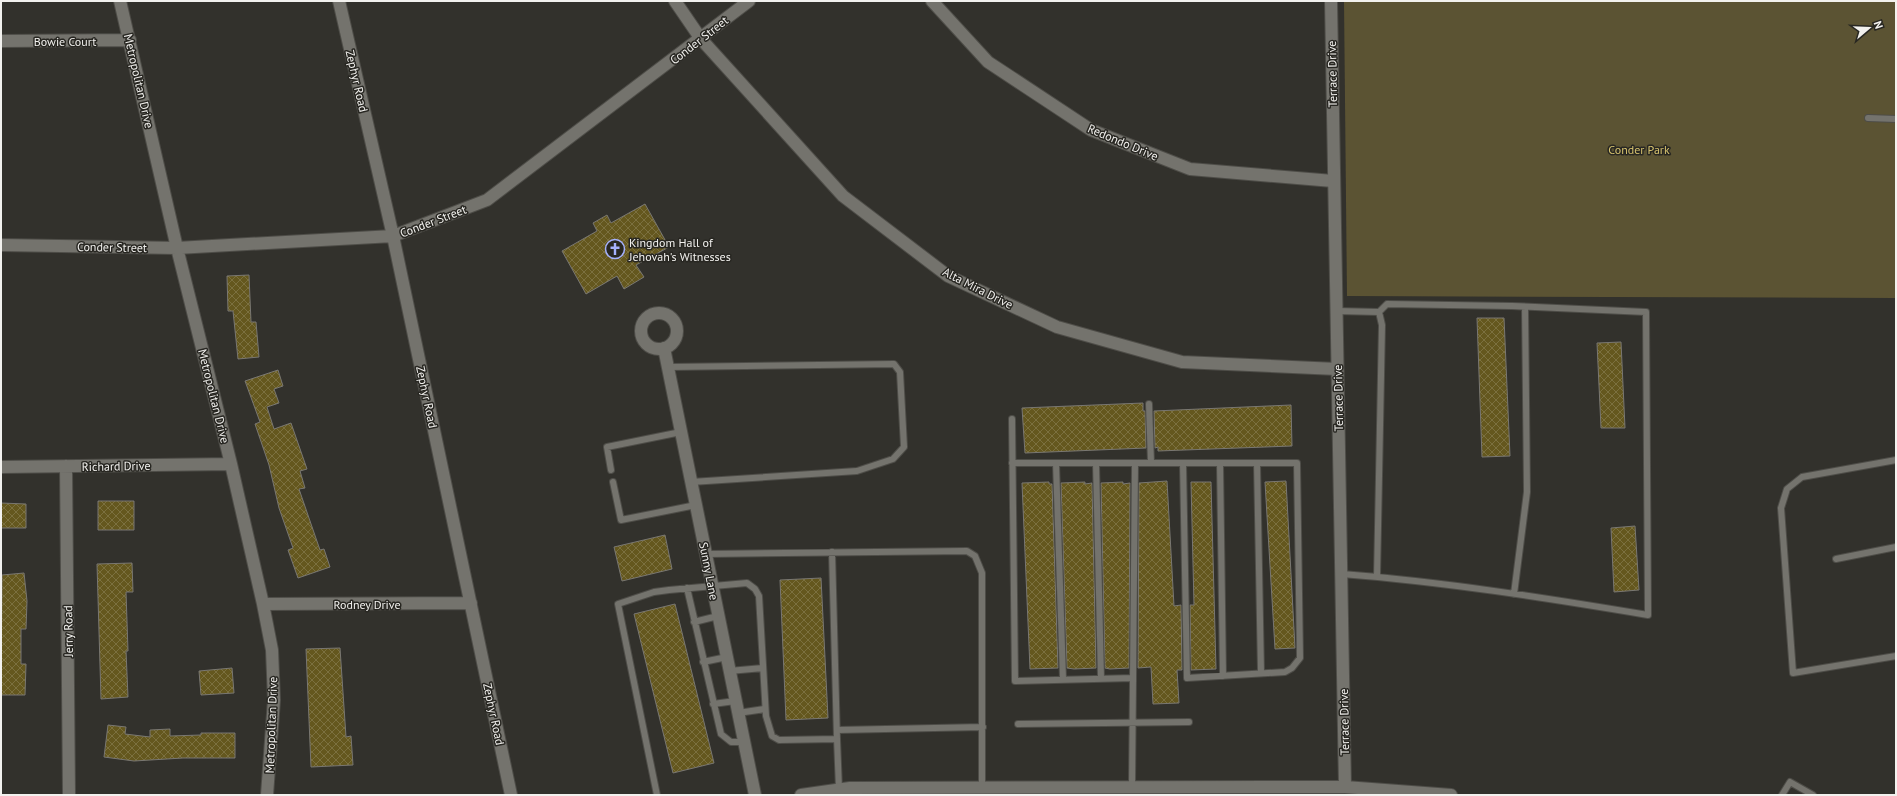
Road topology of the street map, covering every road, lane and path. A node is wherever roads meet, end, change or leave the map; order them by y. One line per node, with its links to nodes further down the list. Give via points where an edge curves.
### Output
1 (120, 1): 8 (street, Metropolitan Drive)
2 (338, 1): 13 (street, Zephyr Road)
3 (675, 1): 7 (street, Alta Mira Drive)
4 (749, 1): 7 (street, Conder Street)
5 (932, 1): 12 (street, Redondo Drive, via 988,62 1091,130 1190,169)
6 (1331, 1): 12 (street, Terrace Drive)
7 (701, 39): 13 (street, Conder Street, via 487,200); 21 (street, Alta Mira Drive, via 843,196 948,276 1058,327 1182,362)
8 (130, 40): 9 (street, Bowie Court); 15 (street, Metropolitan Drive)
9 (1, 41)
10 (1868, 118): 11 (lane)
11 (1896, 119)
12 (1333, 181): 17 (street, Terrace Drive)
13 (393, 236): 15 (street, Conder Street); 50 (street, Zephyr Road)
14 (1, 245): 15 (street, Conder Street)
15 (178, 248): 34 (street, Metropolitan Drive)
16 (1525, 307): 18 (lane, via 1387,304); 49 (lane, via 1527,492); 49 (lane, via 1646,312 1648,615)
17 (1336, 311): 18 (lane); 21 (street, Terrace Drive)
18 (1379, 312): 46 (lane, via 1382,326)
19 (664, 348): 20 (street, Sunny Lane)
20 (668, 367): 24 (street, Sunny Lane); 39 (lane, via 894,364 900,372 904,447 893,459 857,471)
21 (1337, 369): 45 (street, Terrace Drive)
22 (1150, 404): 30 (lane)
23 (1012, 419): 26 (lane)
24 (681, 432): 37 (lane, via 607,446); 39 (street, Sunny Lane)
25 (1896, 460): 54 (lane, via 1802,478 1787,489 1781,508 1794,673)
26 (1012, 463): 27 (lane); 63 (lane, via 1015,680)
27 (1056, 463): 28 (lane); 63 (lane)
28 (1096, 463): 29 (lane); 61 (lane)
29 (1135, 463): 30 (lane); 62 (lane)
30 (1151, 463): 31 (lane)
31 (1183, 463): 32 (lane); 60 (lane, via 1187,678)
32 (1220, 463): 33 (lane); 60 (lane)
33 (1257, 463): 59 (lane); 59 (lane, via 1297,463 1300,658 1285,672)
34 (231, 464): 35 (street, Richard Drive); 51 (street, Metropolitan Drive)
35 (66, 466): 36 (street, Richard Drive); 81 (street, Jerry Road)
36 (1, 467)
37 (611, 470)
38 (613, 482): 40 (lane, via 620,520)
39 (691, 482): 40 (street, Sunny Lane)
40 (696, 505): 43 (street, Sunny Lane)
41 (1896, 548): 44 (lane)
42 (832, 552): 43 (lane); 71 (lane, via 967,551 975,556 982,573); 72 (lane)
43 (706, 554): 47 (street, Sunny Lane)
44 (1836, 559)
45 (1342, 574): 46 (lane); 80 (street, Terrace Drive)
46 (1377, 577): 49 (lane)
47 (712, 586): 48 (lane); 52 (street, Sunny Lane); 57 (lane, via 747,583 755,589 759,596)
48 (687, 588): 53 (lane); 84 (lane, via 654,592 618,604)
49 (1514, 594)
50 (471, 603): 51 (street, Rodney Drive); 83 (street, Zephyr Road)
51 (263, 604): 82 (street, Metropolitan Drive, via 272,650 274,700)
52 (718, 616): 53 (lane); 55 (street, Sunny Lane)
53 (694, 622): 56 (lane)
54 (1896, 656)
55 (727, 657): 56 (lane); 58 (street, Sunny Lane)
56 (703, 662): 65 (lane)
57 (763, 668): 58 (lane); 66 (lane)
58 (730, 671): 64 (street, Sunny Lane)
59 (1261, 673): 60 (lane)
60 (1223, 676)
61 (1101, 678): 62 (lane); 63 (lane)
62 (1133, 678): 69 (lane)
63 (1063, 679)
64 (736, 701): 65 (lane); 67 (street, Sunny Lane)
65 (713, 704): 74 (lane, via 721,734 731,742)
66 (765, 709): 67 (lane); 73 (lane, via 772,736 779,740)
67 (738, 713): 74 (street, Sunny Lane)
68 (1189, 722): 69 (lane)
69 (1133, 723): 70 (lane); 76 (lane)
70 (1018, 724)
71 (983, 727): 72 (lane); 75 (lane)
72 (837, 730): 73 (lane)
73 (837, 738): 77 (lane)
74 (744, 742): 85 (street, Sunny Lane)
75 (982, 788): 77 (street); 78 (street)
76 (1132, 788): 78 (street); 79 (street)
77 (839, 789): 86 (street)
78 (1092, 791)
79 (1279, 791): 80 (street)
80 (1346, 791): 87 (street)
81 (69, 795)
82 (267, 795)
83 (510, 795)
84 (657, 795)
85 (754, 795)
86 (801, 795)
87 (1451, 795)
88 (1782, 795): 89 (lane, via 1790,782)
89 (1813, 795)

